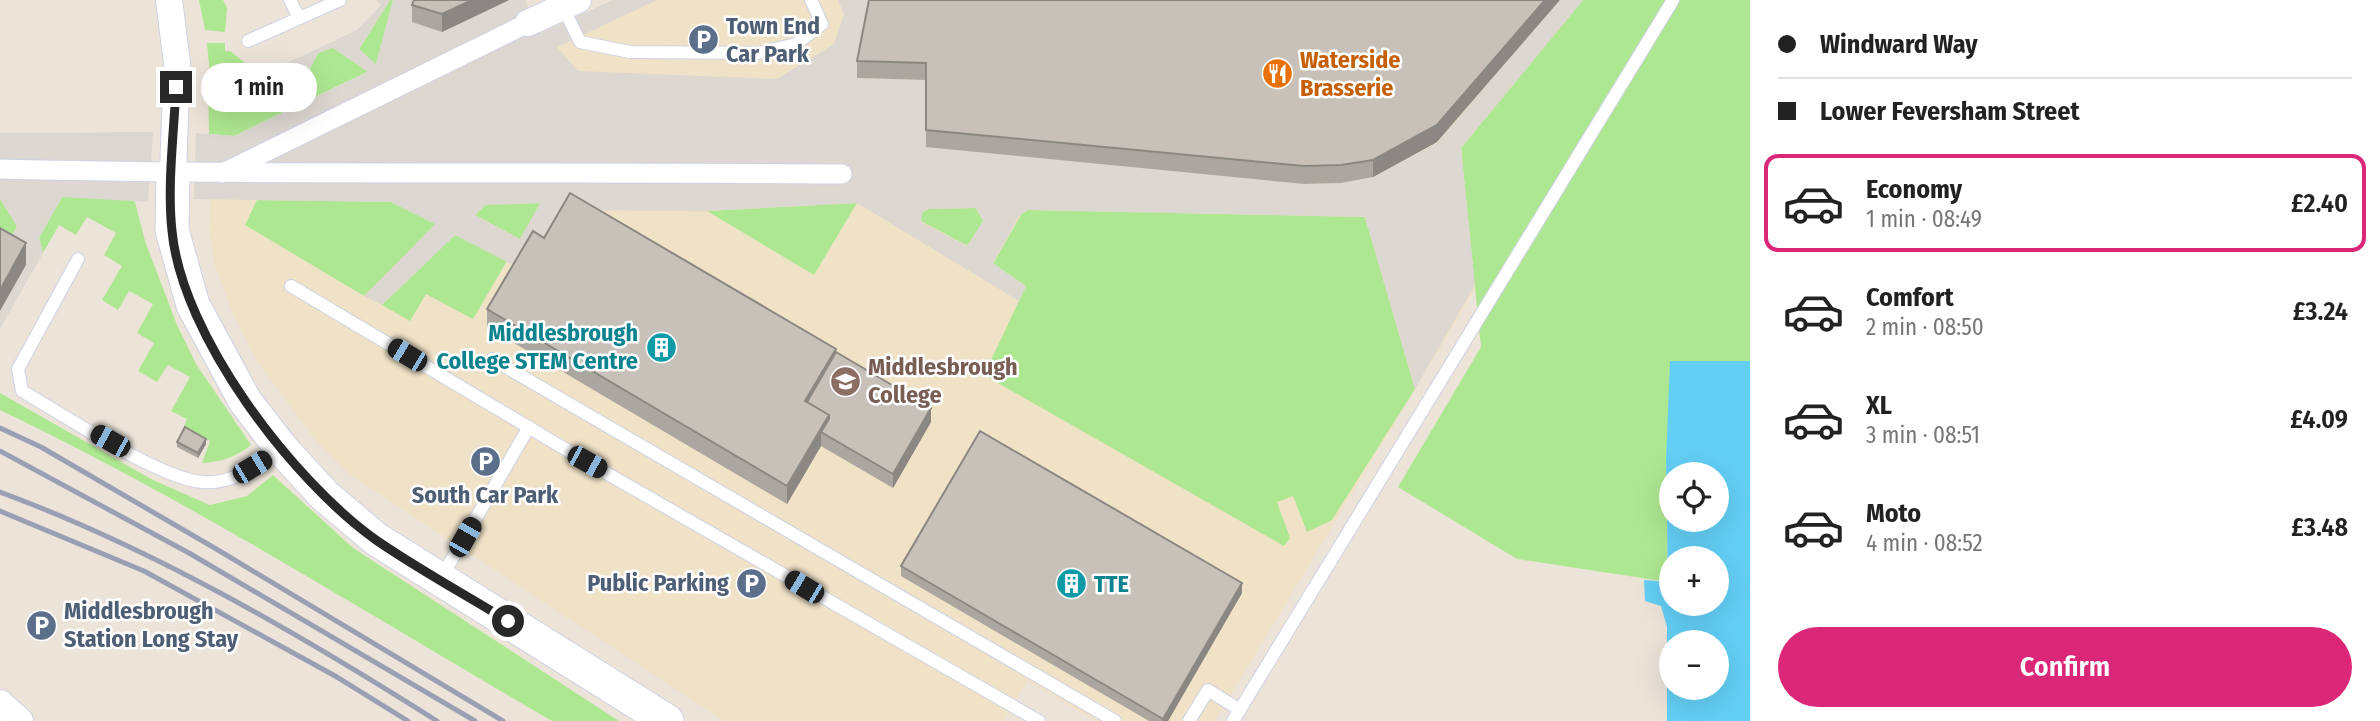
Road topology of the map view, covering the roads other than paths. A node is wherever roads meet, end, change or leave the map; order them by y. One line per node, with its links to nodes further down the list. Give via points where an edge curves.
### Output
1 (169, 0): 11 (street, via 177,63)
2 (290, 0): 7 (lane)
3 (341, 0): 7 (lane)
4 (811, 0): 6 (lane, via 822,24 796,44 758,53 630,52 580,42)
5 (1673, 0): 21 (lane)
6 (570, 3): 8 (street)
7 (299, 18): 9 (lane)
8 (528, 23): 13 (street)
9 (248, 41)
10 (0, 169): 11 (street)
11 (173, 173): 13 (street); 18 (street, via 172,230 192,305 246,401)
12 (842, 174): 13 (street)
13 (219, 175)
14 (78, 259): 18 (lane, via 18,369 22,391 153,466 203,482 234,478)
15 (291, 286): 17 (lane)
16 (492, 359): 25 (lane)
17 (529, 428): 19 (lane); 24 (lane)
18 (282, 449): 19 (street, via 324,495 376,539)
19 (441, 579): 23 (street)
20 (0, 703): 22 (street)
21 (1236, 715): 26 (lane, via 1208,690)
22 (20, 721)
23 (667, 721)
24 (1039, 721)
25 (1115, 721)
26 (1189, 721)

